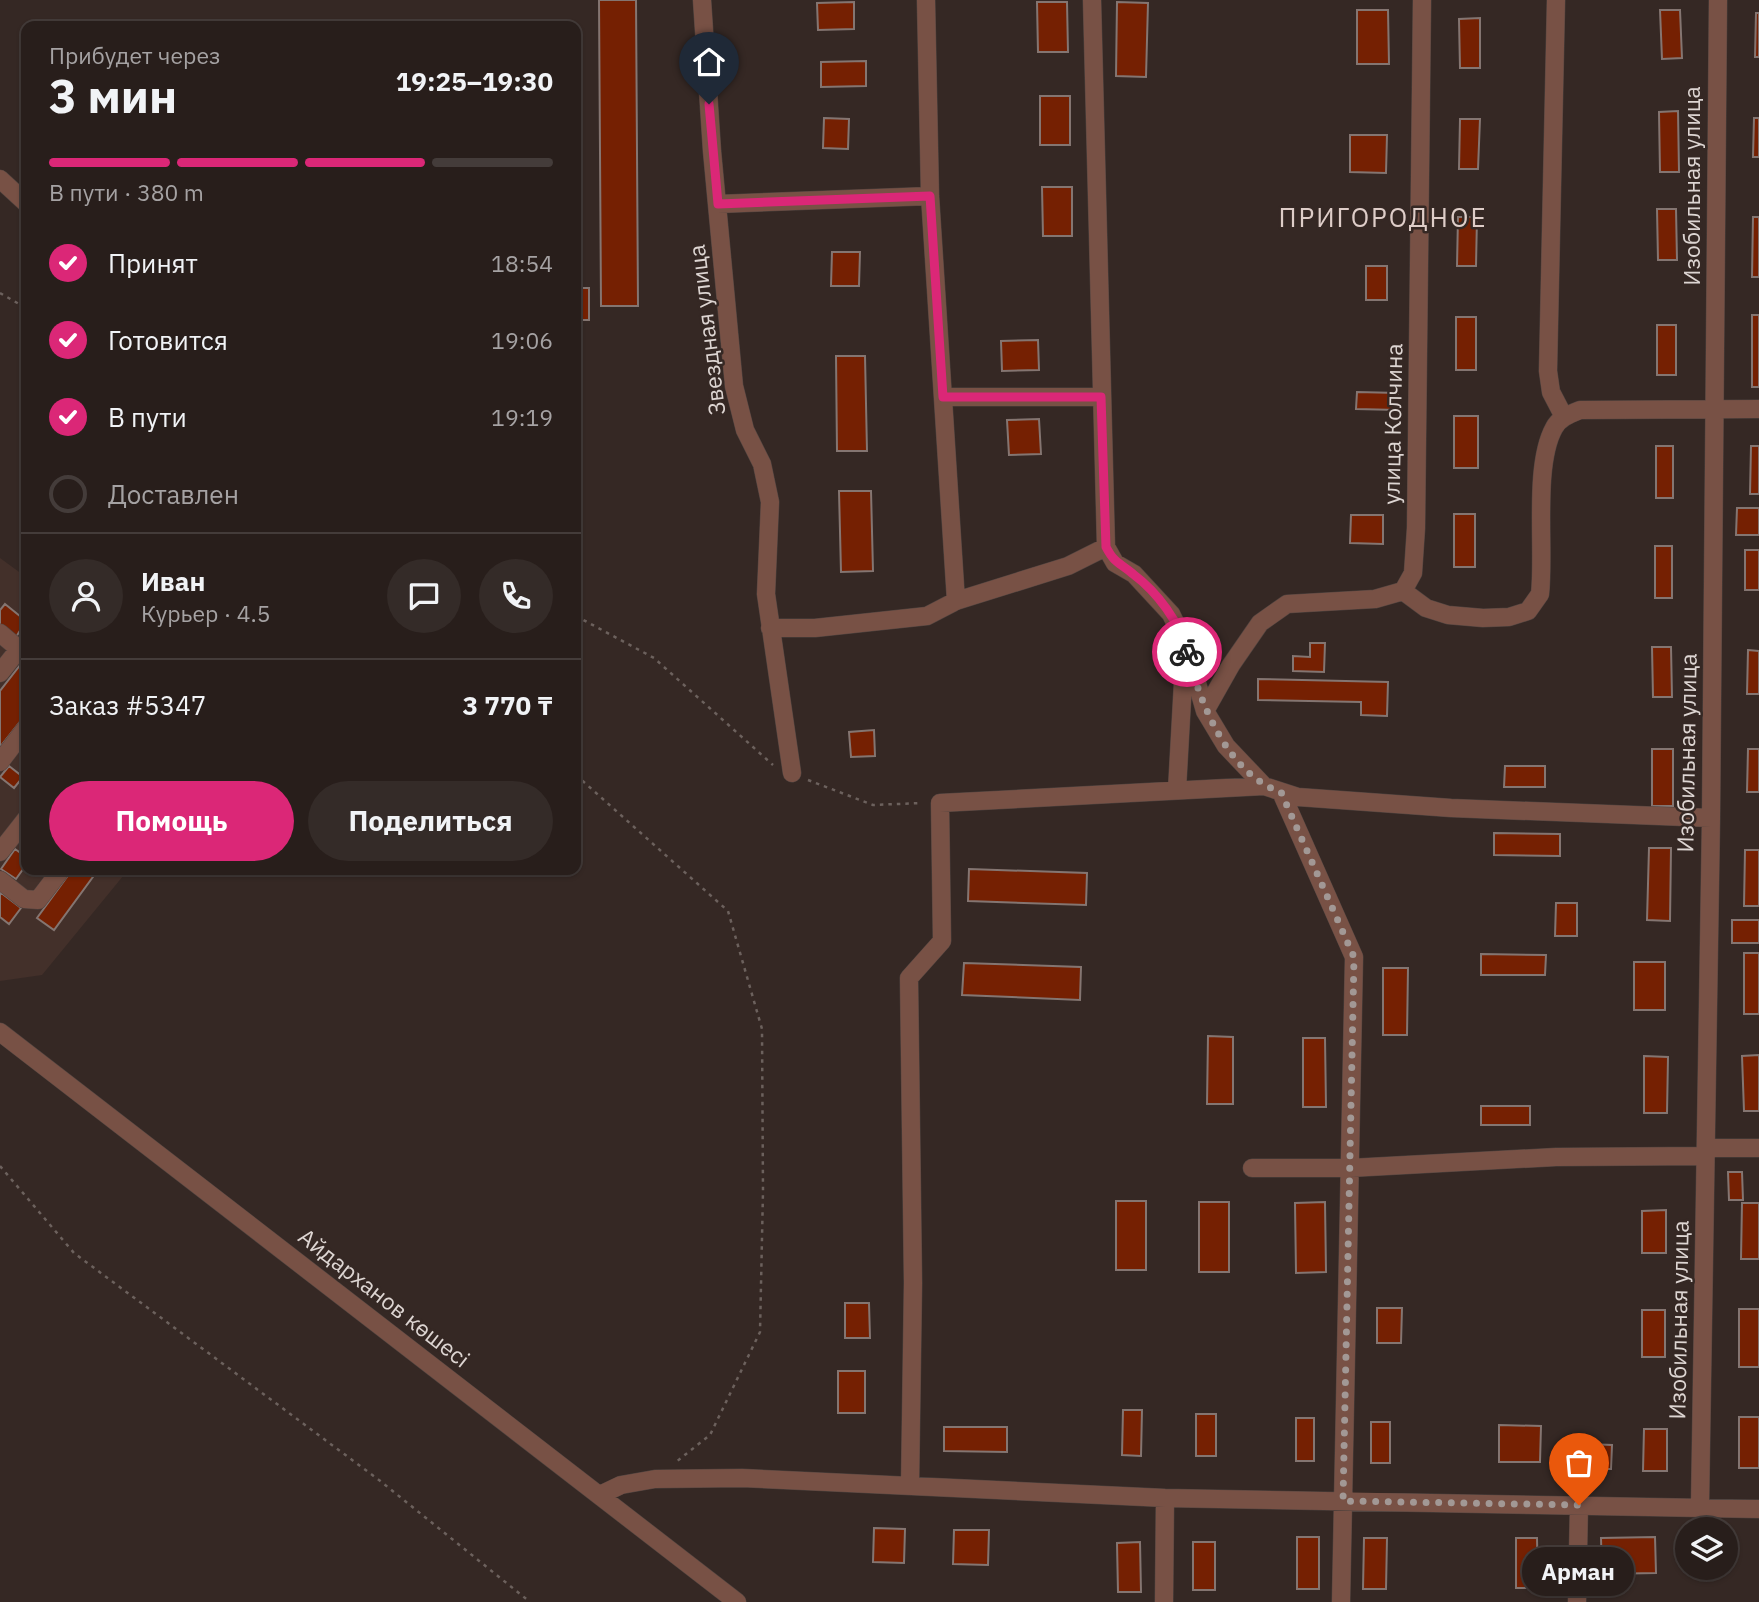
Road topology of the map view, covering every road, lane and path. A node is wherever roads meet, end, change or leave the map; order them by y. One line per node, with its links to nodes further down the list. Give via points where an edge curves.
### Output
1 (702, 0): 10 (street, Звездная улица)
2 (926, 0): 8 (street)
3 (1092, 0): 14 (street)
4 (1422, 0): 19 (street, улица Колчина, via 1416,528 1413,573)
5 (1556, 0): 17 (street, via 1548,371 1551,393)
6 (1718, 0): 15 (street, Изобильная улица)
7 (0, 179): 9 (street)
8 (930, 196): 10 (street); 13 (street)
9 (21, 198)
10 (718, 204): 22 (street, Звездная улица, via 734,386 745,430 762,464 770,502 765,594)
11 (0, 293): 12 (path)
12 (21, 305)
13 (943, 397): 14 (street); 20 (street)
14 (1101, 397): 18 (street)
15 (1714, 408): 16 (street); 17 (street, via 1580,410); 36 (street, Изобильная улица)
16 (1759, 409)
17 (1564, 417): 19 (street, via 1554,428 1545,460 1540,594 1528,611 1509,618 1448,615 1426,608)
18 (1106, 547): 20 (street, via 1068,566); 24 (street, via 1115,563 1134,574 1171,614)
19 (1403, 591): 28 (street, via 1375,599 1287,604 1260,623)
20 (956, 601): 22 (street, via 927,615 816,628)
21 (581, 619): 31 (path, via 654,658 777,768)
22 (770, 628): 31 (street, Звездная улица)
23 (0, 633): 25 (street)
24 (1185, 645): 28 (street); 34 (street)
25 (21, 650)
26 (21, 654): 27 (street)
27 (0, 673)
28 (1205, 711): 33 (street, via 1226,746)
29 (21, 735): 30 (street)
30 (0, 762)
31 (792, 774): 35 (path, via 873,805)
32 (581, 779): 47 (path, via 728,911 762,1030 760,1332 710,1435)
33 (1272, 789): 34 (street); 36 (street, via 1298,797 1451,808); 46 (street, via 1354,957)
34 (1177, 790): 35 (street)
35 (940, 803): 48 (street, via 942,941 909,978)
36 (1711, 818): 43 (street, Изобильная улица)
37 (21, 825): 38 (street)
38 (0, 852)
39 (57, 875): 40 (street, via 38,900 24,899)
40 (0, 880)
41 (0, 1032): 49 (street, Айдарханов көшесі)
42 (1759, 1148): 43 (street)
43 (1706, 1152): 46 (street); 53 (street, Изобильная улица)
44 (0, 1166): 55 (path, via 74,1253 379,1480)
45 (1252, 1168): 46 (street)
46 (1350, 1168): 51 (street)
47 (655, 1479): 48 (street); 49 (street, via 621,1485)
48 (911, 1486): 50 (street)
49 (600, 1495): 56 (street, Айдарханов көшесі)
50 (1165, 1498): 51 (street); 57 (street)
51 (1343, 1501): 52 (street); 58 (street)
52 (1579, 1505): 53 (street); 59 (street)
53 (1700, 1506): 54 (street)
54 (1759, 1508)
55 (530, 1602)
56 (737, 1602)
57 (1164, 1602)
58 (1340, 1602)
59 (1577, 1602)

